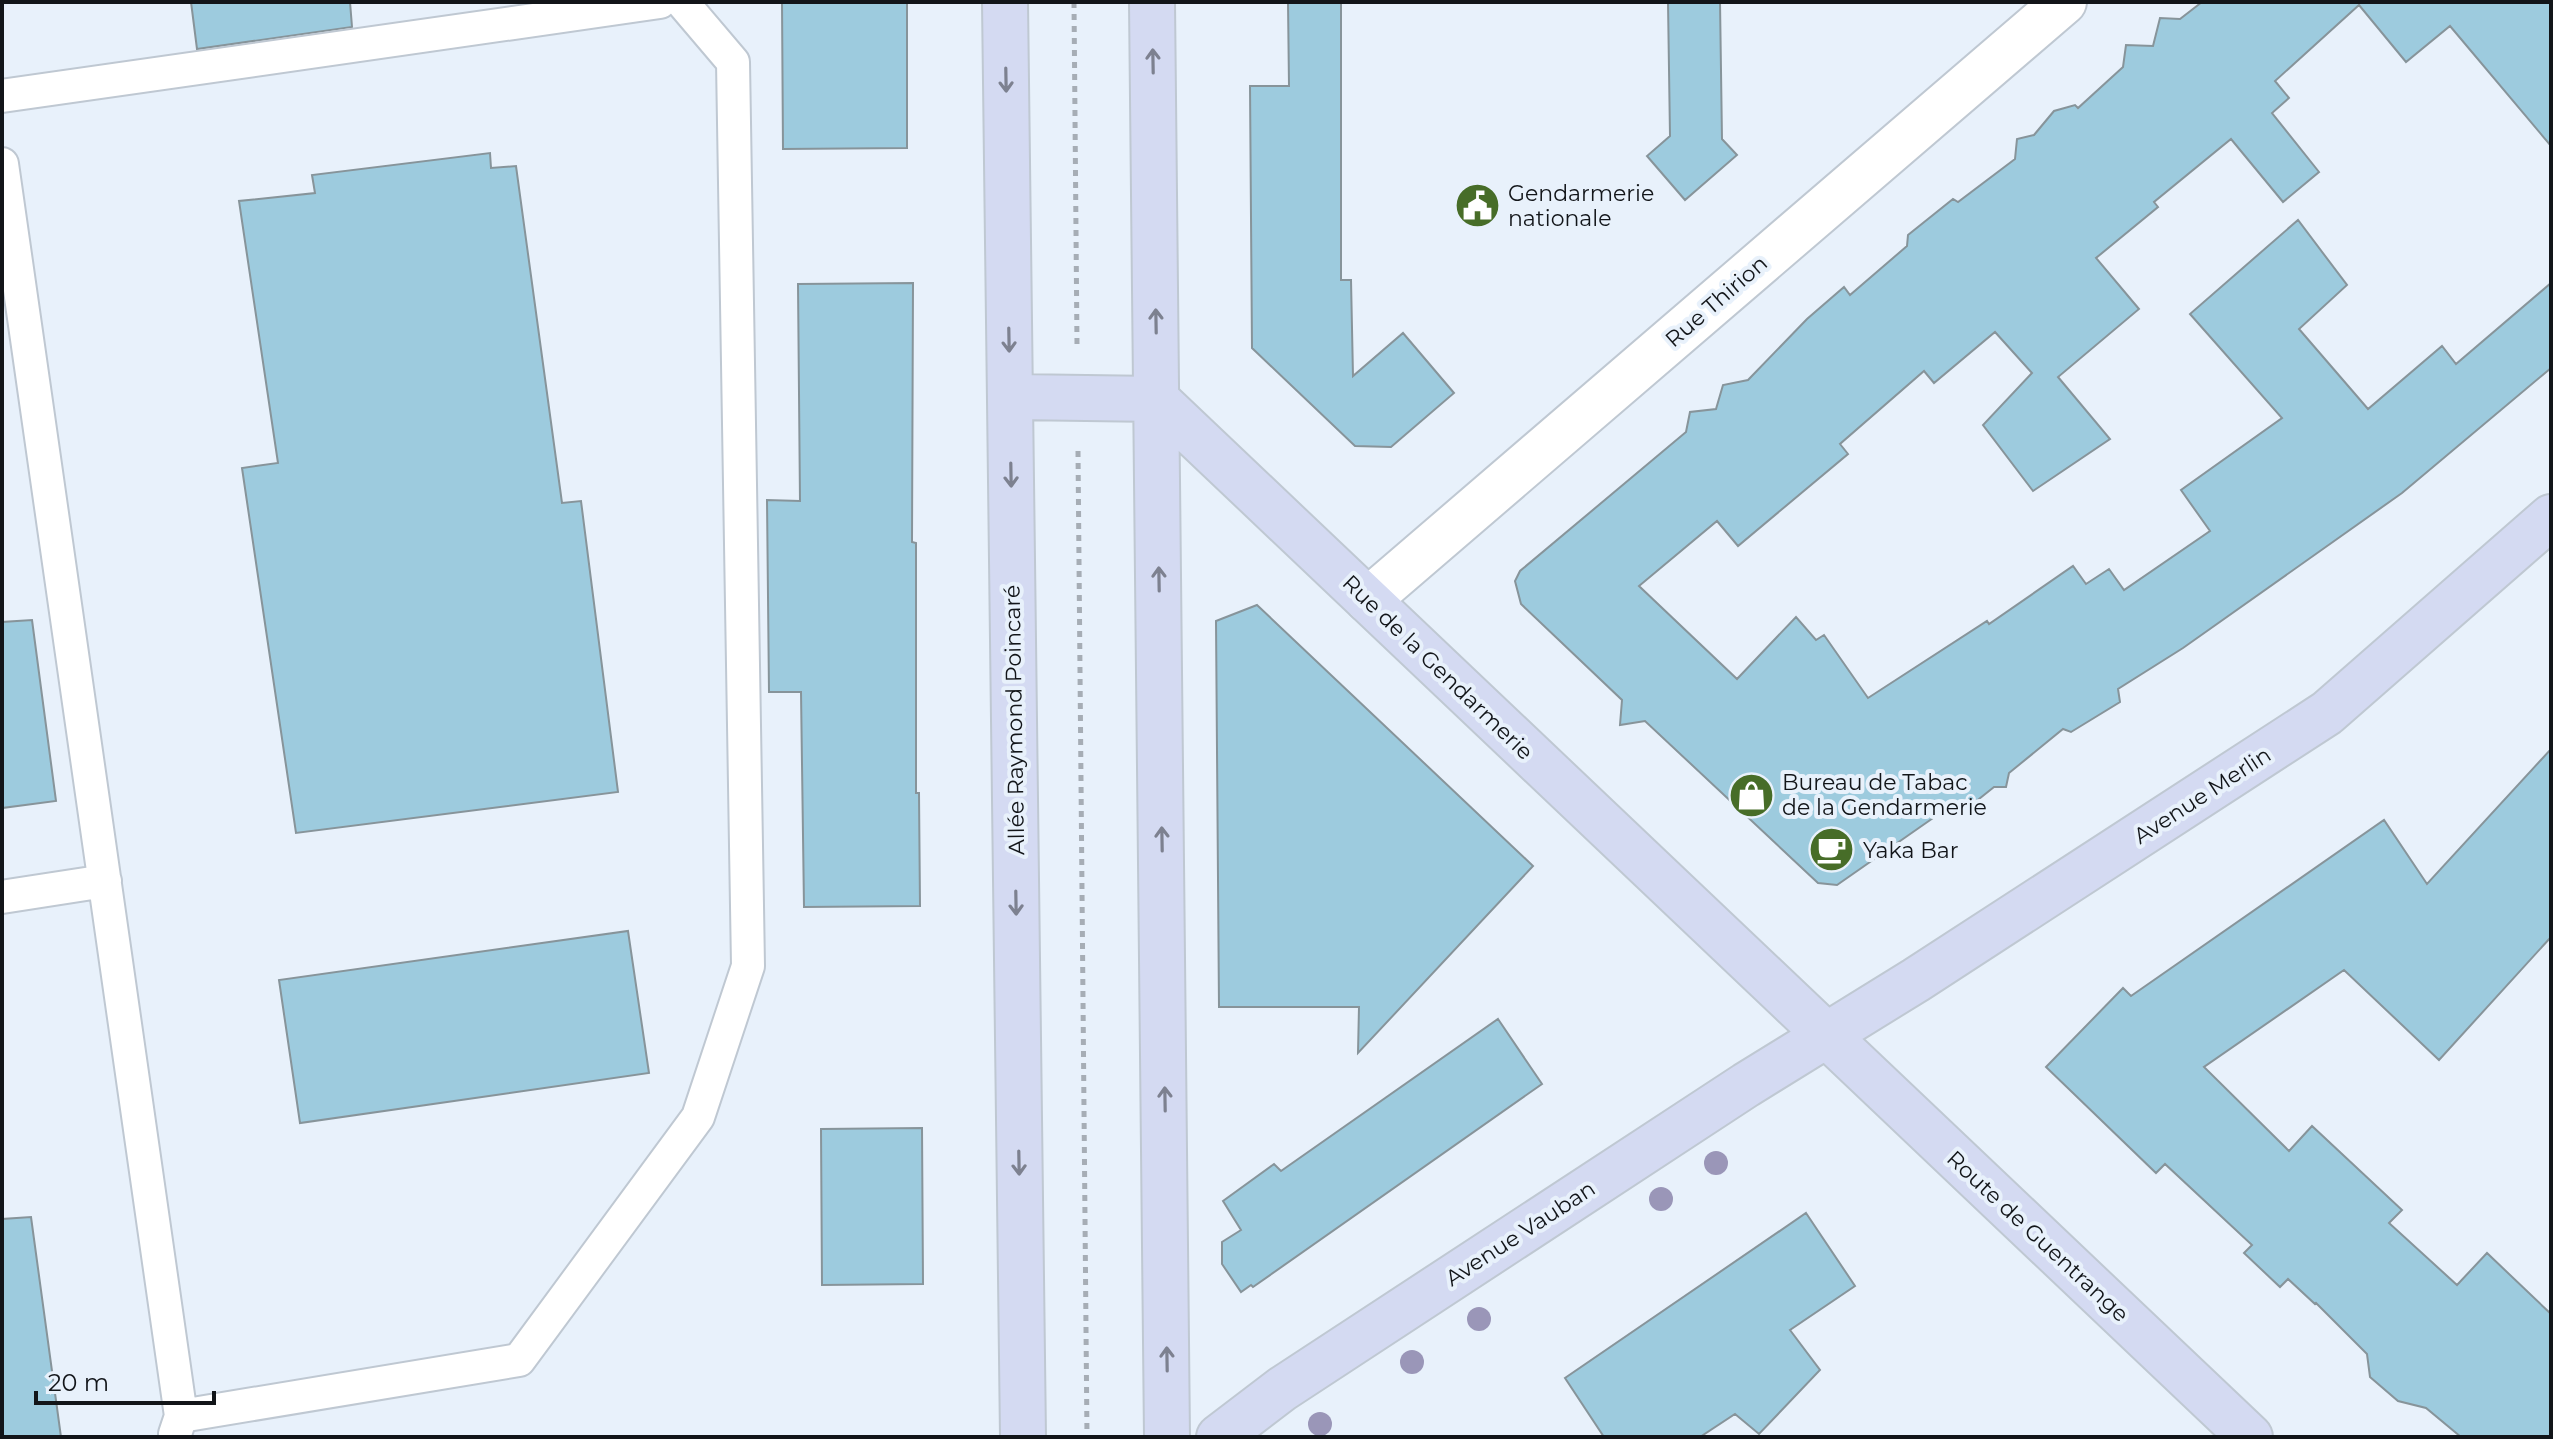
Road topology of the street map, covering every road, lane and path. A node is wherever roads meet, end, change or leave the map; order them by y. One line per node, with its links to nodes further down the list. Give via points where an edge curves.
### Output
1 (660, 2): 7 (lane)
2 (682, 2): 17 (lane, via 733,62 748,934 748,966 698,1117 519,1360)
3 (1005, 2): 9 (street, Allée Raymond Poincaré, one-way to 9)
4 (1074, 2): 10 (path)
5 (1152, 2): 11 (street, one-way to 5)
6 (2064, 2): 13 (street, Rue Thirion)
7 (2, 96)
8 (2, 164): 14 (lane)
9 (1010, 397): 10 (street); 18 (street, Allée Raymond Poincaré, one-way to 18)
10 (1077, 399): 11 (street); 19 (path)
11 (1156, 399): 13 (street, Rue de la Gendarmerie); 20 (street, one-way to 11)
12 (2551, 517): 16 (street, Avenue Merlin, via 2327,713)
13 (1368, 600): 16 (street, Rue de la Gendarmerie)
14 (105, 881): 15 (lane); 17 (lane)
15 (2, 897)
16 (1826, 1035): 21 (street, Avenue Vauban, via 1282,1389); 22 (street, Route de Guentrange)
17 (177, 1426)
18 (1023, 1437)
19 (1087, 1437)
20 (1167, 1437)
21 (1219, 1437)
22 (2250, 1437)

